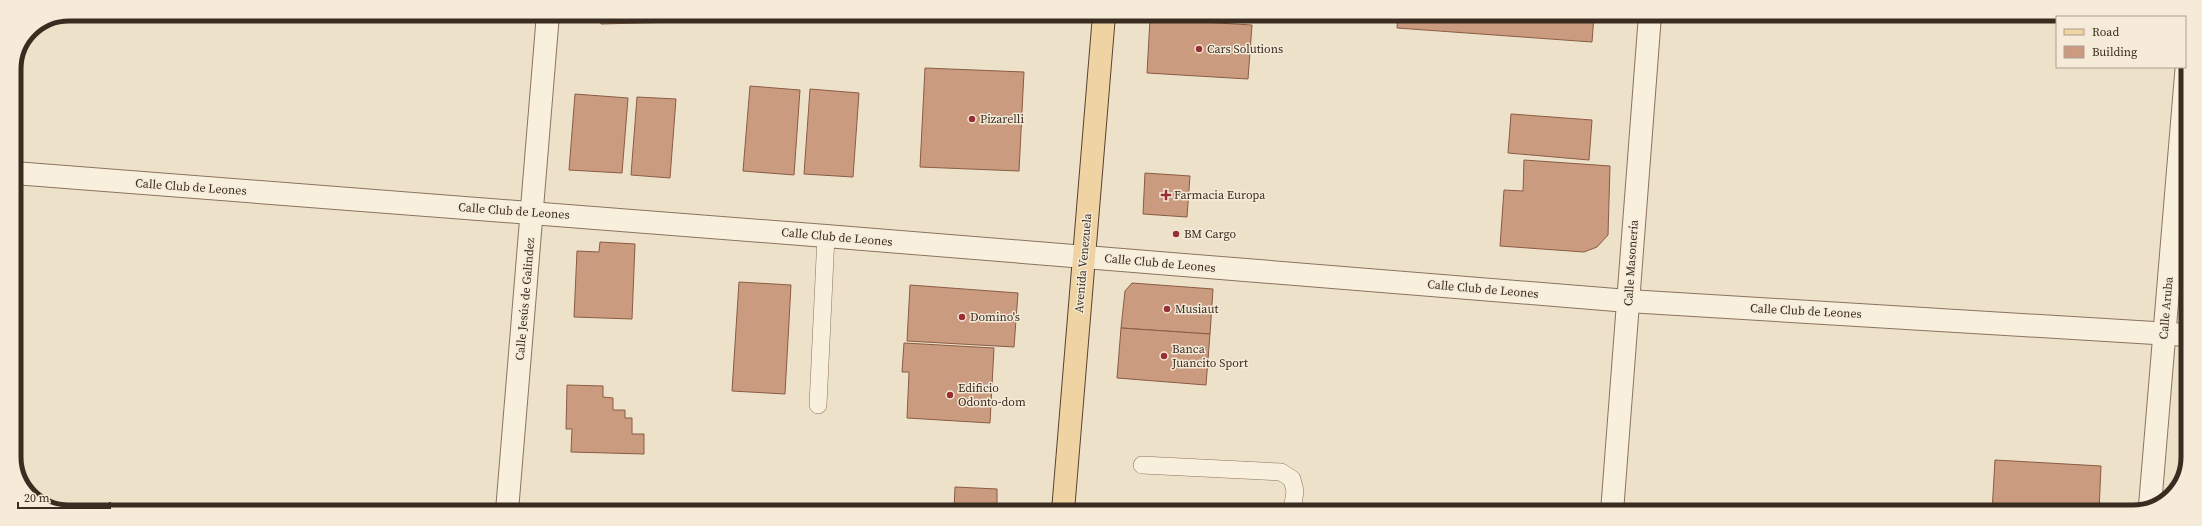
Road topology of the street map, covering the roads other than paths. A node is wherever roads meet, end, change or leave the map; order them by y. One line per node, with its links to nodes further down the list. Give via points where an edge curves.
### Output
1 (547, 21): 6 (street, Calle Jesús de Galindez)
2 (1104, 21): 8 (main road, Avenida Venezuela)
3 (1650, 21): 9 (street, Calle Masonería)
4 (2181, 133): 10 (street, Calle Aruba)
5 (21, 175): 6 (street, Calle Club de Leones)
6 (532, 213): 7 (street, Calle Club de Leones); 15 (street, Calle Jesús de Galindez)
7 (826, 236): 8 (street, Calle Club de Leones); 12 (lane)
8 (1084, 257): 9 (street, Calle Club de Leones); 16 (main road, Avenida Venezuela)
9 (1628, 301): 10 (street, Calle Club de Leones); 18 (street, Calle Masonería)
10 (2164, 333): 11 (street, Calle Club de Leones); 14 (street, Calle Aruba)
11 (2181, 334)
12 (818, 404)
13 (1142, 465): 17 (lane, via 1281,472 1292,479 1295,492)
14 (2150, 501)
15 (508, 505)
16 (1063, 505)
17 (1293, 505)
18 (1613, 505)

